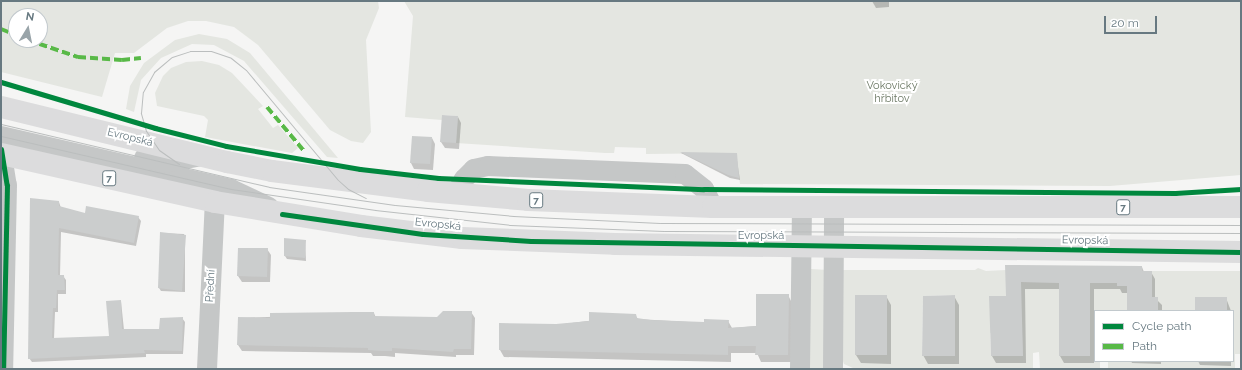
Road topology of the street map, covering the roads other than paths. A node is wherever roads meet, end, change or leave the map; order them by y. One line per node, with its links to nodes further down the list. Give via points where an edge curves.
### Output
1 (1, 107): 4 (main road, Evropská / 7)
2 (1, 124): 4 (street, via 165,163)
3 (1, 148): 6 (main road, Evropská / 7); 11 (street, via 231,189); 15 (street, via 7,185)
4 (200, 156): 5 (main road, Evropská / 7, via 272,171)
5 (456, 194): 7 (main road, Evropská / 7, via 528,200); 7 (street, via 464,179 474,169 488,166 684,174 704,189)
6 (215, 202): 11 (main road, Evropská / 7); 16 (street, Přední)
7 (713, 207): 8 (main road, Evropská / 7)
8 (802, 207): 10 (main road, Evropská / 7); 12 (street)
9 (1241, 207): 10 (main road, Evropská / 7)
10 (834, 208): 13 (street)
11 (282, 214): 12 (main road, Evropská / 7, via 470,238 616,244)
12 (802, 246): 13 (main road, Evropská / 7); 17 (street)
13 (834, 247): 14 (main road, Evropská / 7); 18 (street)
14 (1241, 252)
15 (3, 369)
16 (207, 369)
17 (800, 369)
18 (833, 369)

